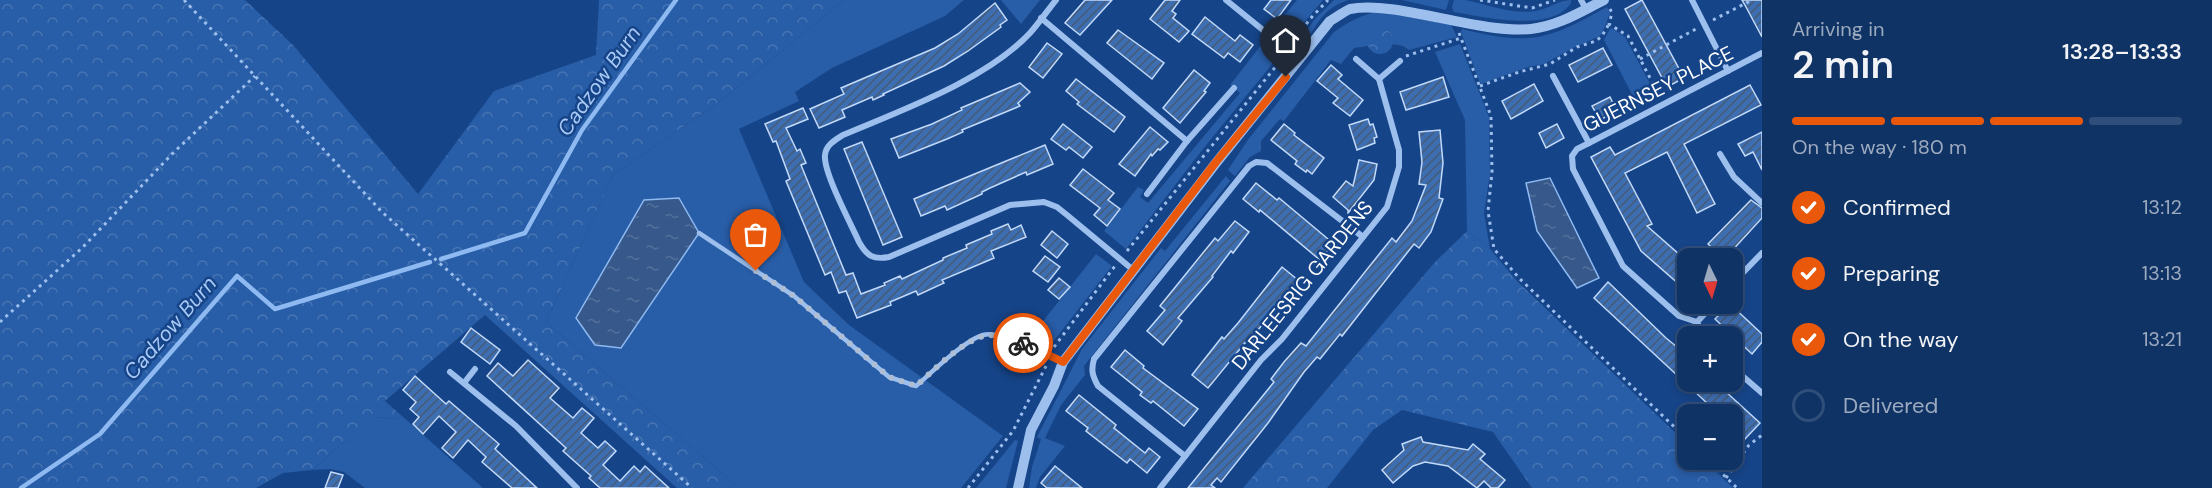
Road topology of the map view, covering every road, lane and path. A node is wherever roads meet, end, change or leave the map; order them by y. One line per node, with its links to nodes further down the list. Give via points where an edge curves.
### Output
1 (184, 0): 20 (path)
2 (1056, 0): 11 (street)
3 (1226, 0): 14 (street)
4 (1328, 0): 14 (path)
5 (1480, 0): 6 (path, via 1532,8)
6 (1555, 0)
7 (1692, 0): 19 (street)
8 (1583, 4): 9 (street); 10 (street, via 1558,23 1530,29 1496,27)
9 (1606, 4): 12 (path, via 1612,13)
10 (1453, 17): 13 (path); 17 (street, via 1381,3 1364,4 1330,21)
11 (1041, 18): 26 (street); 34 (street, via 1005,55 957,85 831,143 825,153 826,167 859,242 872,257 889,257 1010,205 1044,202 1062,211)
12 (1609, 24): 23 (path, via 1596,41 1577,47 1550,64); 25 (path, via 1628,36)
13 (1461, 38): 18 (path, via 1409,54); 23 (path)
14 (1288, 51): 17 (street); 34 (path)
15 (1762, 53): 19 (street, GUERNSEY PLACE)
16 (1356, 58): 22 (street)
17 (1300, 60): 35 (street)
18 (1400, 61): 22 (street)
19 (1728, 71): 25 (street, GUERNSEY PLACE)
20 (255, 76): 38 (path, via 173,153 82,248); 54 (path, via 382,212)
21 (1553, 76): 27 (street)
22 (1379, 80): 32 (street, DARLEESRIG GARDENS, via 1399,150 1399,167 1387,207)
23 (1480, 86): 48 (path, via 1491,116 1488,211 1494,249)
24 (1234, 88): 26 (street)
25 (1663, 104): 27 (street, GUERNSEY PLACE)
26 (1187, 141): 29 (street)
27 (1589, 143): 39 (street, GUERNSEY PLACE, via 1572,156 1573,169 1623,266 1679,316)
28 (1720, 154): 30 (street, via 1734,177)
29 (1147, 194)
30 (1762, 203)
31 (699, 233): 41 (lane, via 794,296 889,377 916,386 956,351 984,335 1016,339)
32 (1363, 237): 50 (street, DARLEESRIG GARDENS); 50 (street, via 1267,163 1249,166 1092,366 1098,386)
33 (1762, 253): 36 (street)
34 (1120, 260): 35 (street); 41 (path, via 1055,344)
35 (1132, 270): 42 (street)
36 (1743, 273)
37 (1705, 314): 39 (street)
38 (0, 322)
39 (1697, 322): 40 (street)
40 (1699, 326)
41 (1051, 355): 42 (lane); 55 (path, via 1013,431)
42 (1063, 362): 56 (street, via 1031,430)
43 (475, 369): 46 (street)
44 (450, 372): 46 (street)
45 (1743, 377): 47 (street)
46 (464, 383): 53 (street, via 516,426)
47 (1762, 393)
48 (1677, 429)
49 (1762, 435): 52 (path, via 1749,445)
50 (1185, 456): 57 (street, DARLEESRIG GARDENS)
51 (1718, 470): 52 (path)
52 (1726, 478): 58 (path)
53 (578, 488)
54 (692, 488)
55 (968, 488)
56 (1018, 488)
57 (1160, 488)
58 (1737, 488)

